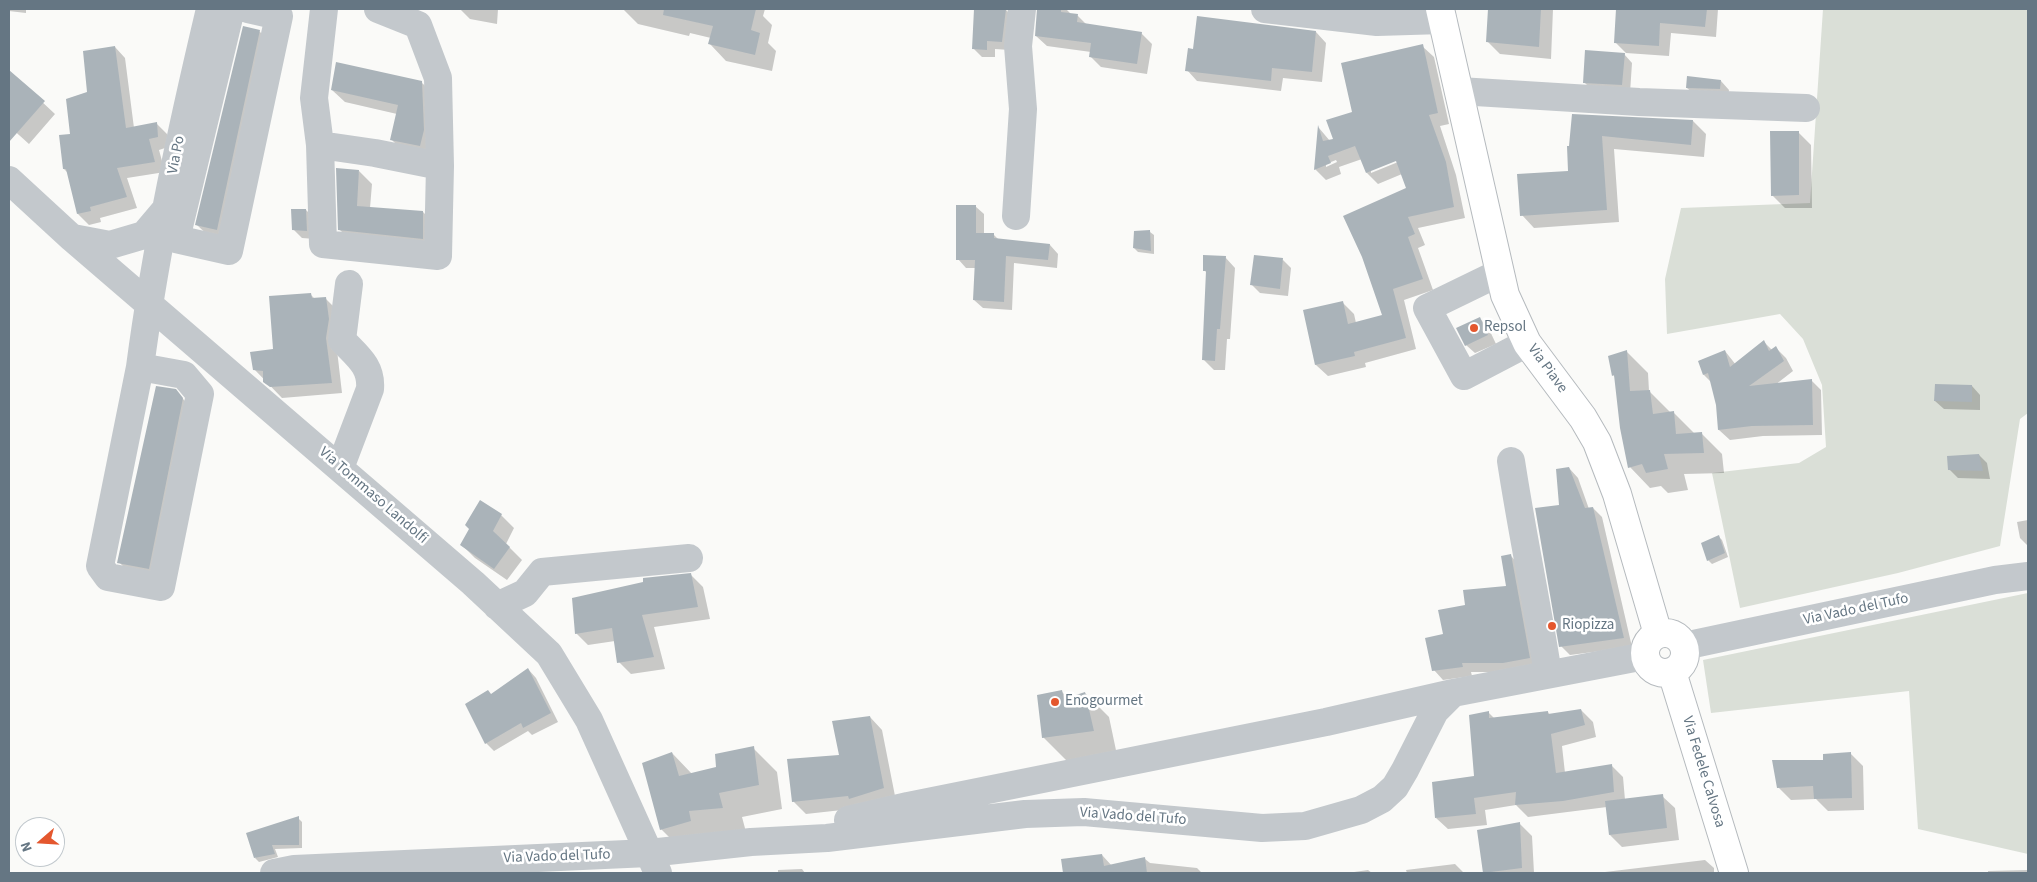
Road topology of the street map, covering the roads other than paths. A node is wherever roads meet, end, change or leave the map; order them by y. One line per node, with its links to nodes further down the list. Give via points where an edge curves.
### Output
1 (210, 9): 13 (street, Via Po)
2 (246, 9): 2 (street, via 176,239 229,252 279,16)
3 (324, 9): 10 (street, via 314,98)
4 (378, 9): 11 (street, via 418,25 438,78)
5 (1022, 9): 14 (street, via 1018,46 1023,109)
6 (1266, 9): 7 (street, via 1377,22)
7 (1441, 14): 8 (main road, Via Piave)
8 (1459, 91): 9 (street); 16 (main road, Via Piave)
9 (1806, 108)
10 (320, 145): 11 (street); 11 (street, via 323,244 438,256)
11 (440, 166)
12 (9, 180): 15 (street, Via Tommaso Landolfi)
13 (166, 208): 15 (street, via 144,235 110,244); 18 (street, Via Po)
14 (1016, 216)
15 (72, 238): 18 (street, Via Tommaso Landolfi)
16 (1499, 273): 19 (main road, Via Piave); 19 (street, via 1427,308 1464,376)
17 (349, 284): 22 (street, via 342,340 369,369 371,378 370,389)
18 (149, 302): 20 (street, Via Po); 22 (street, Via Tommaso Landolfi)
19 (1527, 343): 26 (main road, Via Piave, via 1597,442 1617,494)
20 (140, 367): 20 (street, Via Po, via 184,375 200,394 161,588 108,577 100,566)
21 (1511, 461): 29 (street)
22 (340, 468): 25 (street, Via Tommaso Landolfi)
23 (689, 558): 25 (street, via 542,572 525,594)
24 (2028, 576): 27 (street, Via Vado del Tufo, via 1995,580)
25 (497, 606): 32 (street, Via Tommaso Landolfi, via 554,662 589,720)
26 (1652, 645): 27 (main road, via 1670,633); 28 (main road, via 1646,661 1654,670); 29 (street, Via Vado del Tufo)
27 (1684, 646): 28 (main road, via 1684,658)
28 (1672, 672): 34 (main road, Via Fedele Calvosa)
29 (1548, 674): 30 (street, Via Vado del Tufo)
30 (1453, 693): 31 (street, Via Vado del Tufo, via 1326,722 908,806); 31 (street, Via Vado del Tufo, via 1435,711 1395,787 1382,799 1361,810 1314,824 1262,828 1084,812 1025,814 827,838)
31 (751, 842): 32 (street, Via Vado del Tufo)
32 (654, 863): 33 (street, Via Vado del Tufo, via 294,869)
33 (274, 873)
34 (1734, 873)

